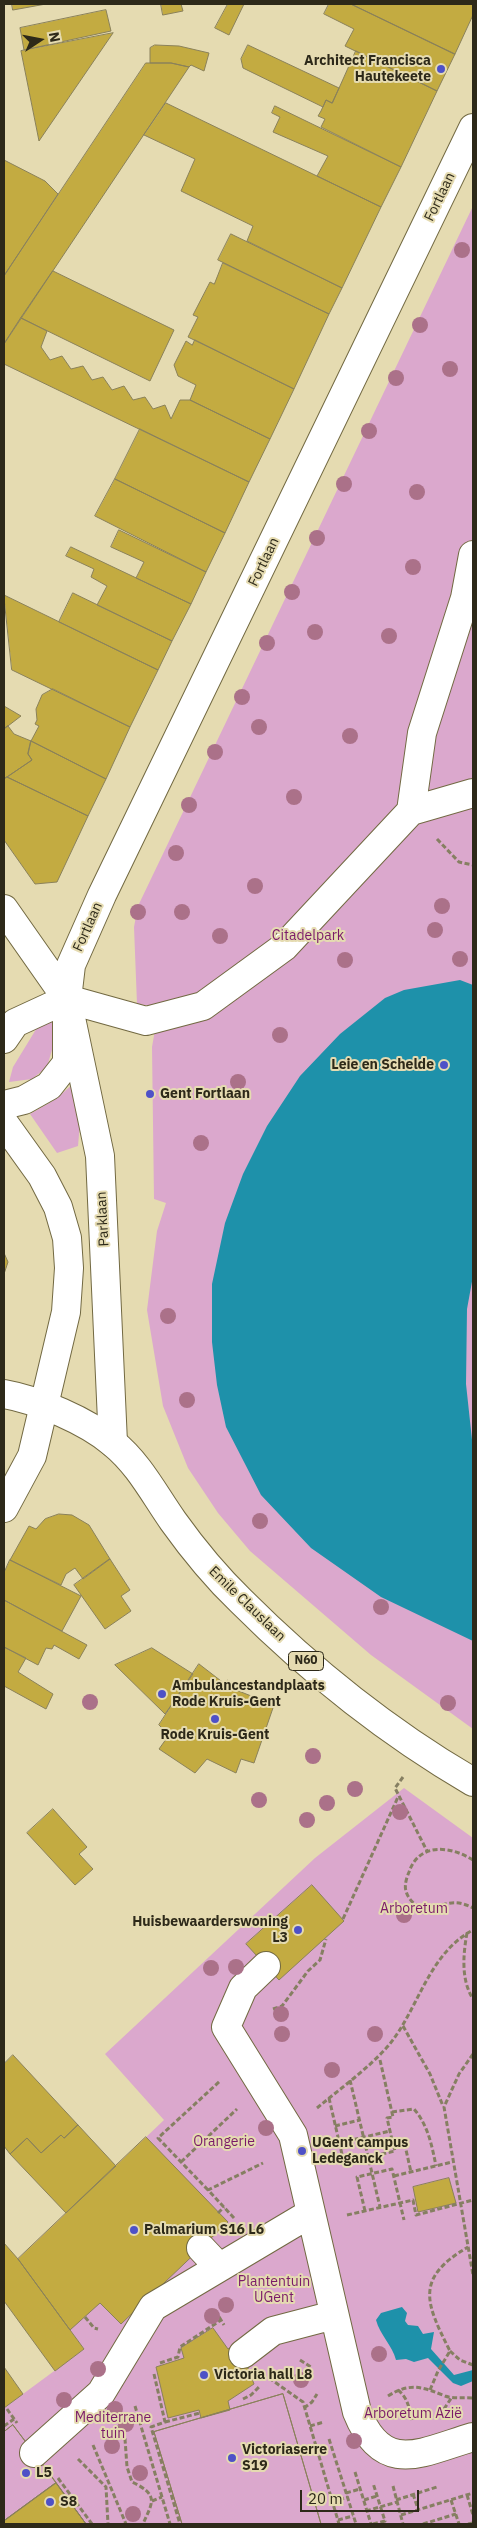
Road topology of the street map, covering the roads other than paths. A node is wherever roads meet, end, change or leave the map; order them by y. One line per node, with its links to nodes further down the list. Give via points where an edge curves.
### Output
1 (473, 128): 6 (street, Fortlaan, via 102,896 71,965)
2 (473, 555): 4 (street, via 465,598 422,733)
3 (473, 793): 4 (street)
4 (411, 811): 6 (street, via 284,947 203,1006 146,1021)
5 (4, 909): 6 (street, Parklaan)
6 (67, 999): 7 (street, via 15,1022); 8 (street, via 67,1063 48,1086 24,1100); 12 (street, Parklaan, via 100,1156)
7 (4, 1039)
8 (4, 1105)
9 (4, 1123): 11 (street, via 42,1176 58,1207 67,1238 66,1312)
10 (4, 1394): 11 (street, N60)
11 (44, 1407): 12 (street, Emile Clauslaan / N60, via 83,1424); 13 (street, via 32,1456)
12 (113, 1443): 14 (street, Emile Clauslaan / N60, via 141,1472 208,1566 248,1608 303,1658 374,1715)
13 (4, 1508)
14 (473, 1782)
15 (266, 1966): 16 (street, via 243,1988 226,2027 263,2085 293,2141)
16 (312, 2218): 17 (street); 20 (street, via 259,2244 210,2258 153,2307 101,2393)
17 (334, 2315): 18 (street, via 273,2331); 19 (street, via 360,2419 375,2444 393,2454 412,2455)
18 (243, 2354)
19 (473, 2437)
20 (35, 2451)

